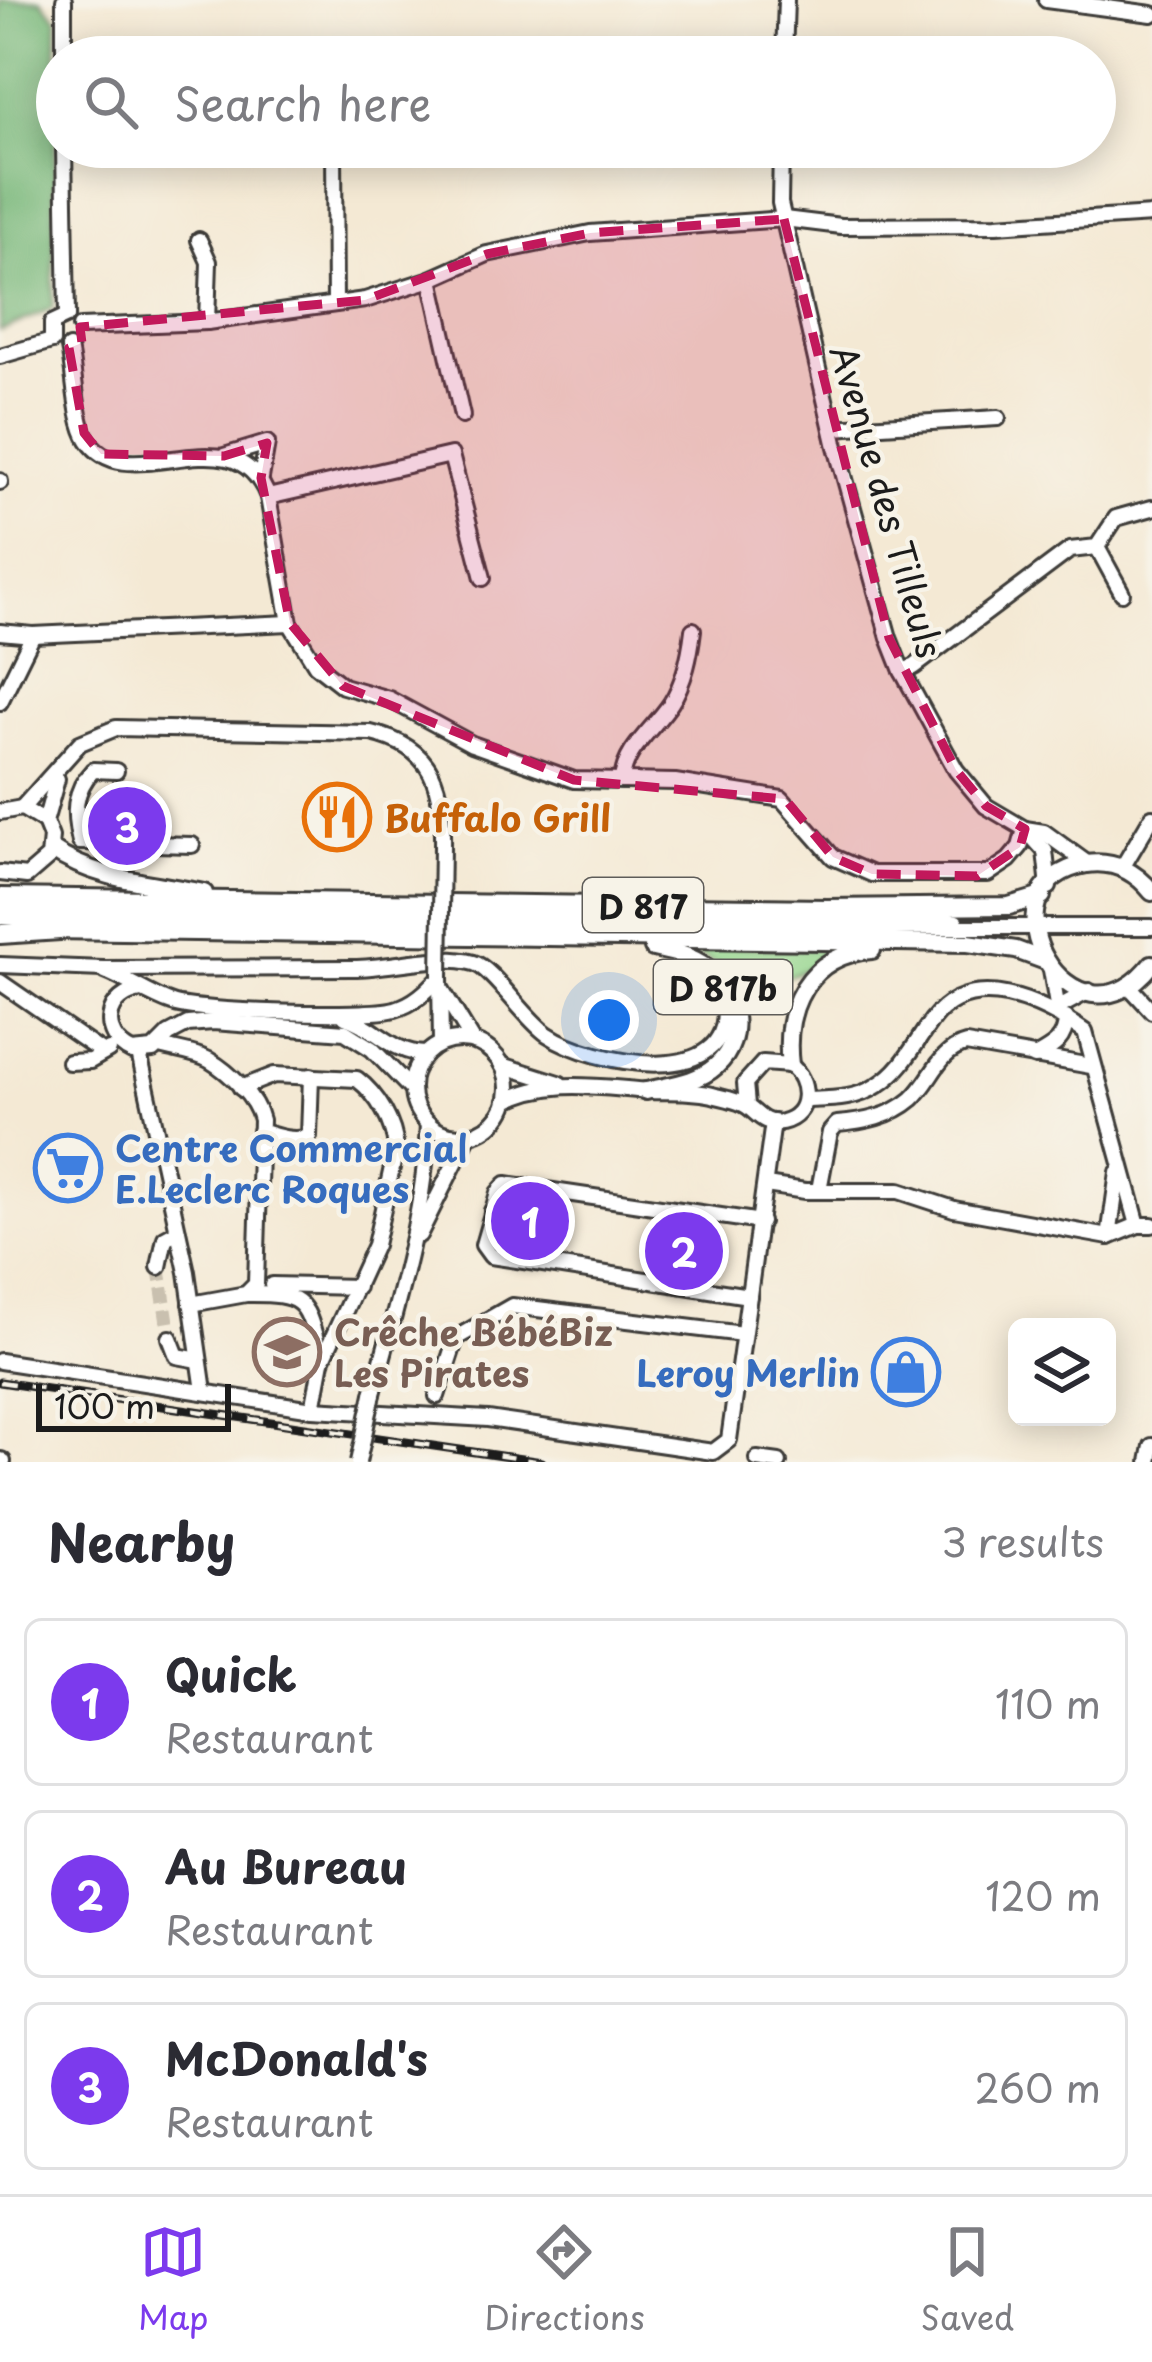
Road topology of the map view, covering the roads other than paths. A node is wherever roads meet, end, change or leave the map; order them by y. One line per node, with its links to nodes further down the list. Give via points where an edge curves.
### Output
1 (64, 0): 5 (street)
2 (786, 0): 6 (street)
3 (1046, 0): 4 (street)
4 (1152, 14)
5 (64, 36)
6 (785, 36)
7 (64, 168): 15 (street)
8 (334, 168): 14 (street)
9 (781, 168): 11 (street, Avenue des Tilleuls)
10 (1152, 215): 11 (street, via 996,225)
11 (784, 219): 13 (street, via 590,233 488,254); 23 (street, Avenue des Tilleuls)
12 (199, 240): 16 (street, via 209,262)
13 (431, 279): 14 (street); 21 (street)
14 (335, 304): 16 (street)
15 (67, 316): 17 (street); 18 (street, via 52,323)
16 (207, 322): 17 (street)
17 (80, 327): 19 (street)
18 (52, 341): 19 (street); 20 (street)
19 (69, 348): 24 (street, via 84,433 101,454)
20 (0, 356)
21 (462, 416)
22 (998, 418): 23 (street)
23 (832, 428): 35 (street, Avenue des Tilleuls)
24 (224, 456): 25 (street); 25 (street, via 267,443)
25 (261, 478): 26 (street)
26 (268, 496): 29 (street, via 451,455); 31 (street)
27 (1152, 508): 28 (street, via 1116,518)
28 (1097, 547): 30 (street); 35 (street, via 1070,550)
29 (482, 578)
30 (1122, 593)
31 (290, 623): 34 (street); 39 (street, via 316,665 344,686 552,774)
32 (693, 630): 39 (street, via 674,700 623,764)
33 (0, 632): 34 (street)
34 (33, 635): 36 (street)
35 (902, 671): 44 (street, Avenue des Tilleuls, via 969,789)
36 (0, 702)
37 (66, 758): 40 (street); 43 (street); 67 (street, bridge, via 87,738 116,728 371,733 412,750 443,801)
38 (116, 771): 45 (street, via 93,770 77,790 77,837)
39 (622, 781): 44 (street, via 782,799 833,857 872,874 988,874 1010,860)
40 (22, 808): 41 (street); 43 (street)
41 (0, 812)
42 (1152, 817): 48 (street)
43 (45, 822): 46 (street)
44 (1024, 829): 47 (street, Avenue des Tilleuls, via 1044,832); 50 (street, Avenue des Tilleuls, via 1045,851)
45 (192, 845)
46 (51, 849): 49 (street, via 36,872); 53 (main road, via 112,876)
47 (1088, 864): 48 (main road); 50 (main road, D 817)
48 (1122, 868): 51 (main road)
49 (0, 873)
50 (1046, 891): 53 (main road, D 817, via 1009,906); 56 (main road)
51 (1152, 892)
52 (0, 897): 53 (main road, D 817)
53 (243, 900)
54 (0, 907): 60 (street, via 939,919)
55 (0, 917): 60 (street)
56 (1034, 926): 57 (street); 60 (street); 64 (main road)
57 (1152, 927)
58 (60, 930): 59 (highway); 61 (main road, D 817)
59 (0, 931)
60 (967, 934): 61 (main road, D 817); 64 (main road, D 817); 85 (main road, via 861,950 823,968 790,1016)
61 (575, 939): 62 (main road, D 817b)
62 (673, 952): 65 (street, via 714,984 725,1013 713,1047 671,1063 587,1052 553,1038 471,962); 92 (main road, D 817b, via 720,981 734,1010 732,1041 703,1075)
63 (1152, 964): 68 (main road)
64 (1047, 965): 70 (main road, D 817); 72 (street)
65 (103, 970): 66 (street); 69 (street)
66 (1, 976): 79 (street)
67 (441, 984): 74 (street, via 400,1008); 76 (street); 77 (street)
68 (1128, 985): 70 (main road); 73 (street)
69 (143, 990): 71 (street); 78 (street, via 124,994 111,1009 109,1028)
70 (1089, 991): 72 (street)
71 (162, 999): 74 (street); 75 (street, via 171,1016)
72 (1058, 1011): 82 (street, via 1066,1030); 86 (street, via 1084,1031); 95 (street, via 1012,995 962,997 934,1017 873,1089)
73 (1152, 1011)
74 (322, 1012): 81 (street, via 359,1021 399,1050)
75 (164, 1040): 80 (street); 90 (street, via 210,1060); 91 (street, via 188,1024 213,1022 344,1033 373,1048)
76 (473, 1041): 77 (street); 84 (street)
77 (441, 1043): 81 (street)
78 (119, 1045): 79 (street); 80 (street)
79 (103, 1053): 83 (street)
80 (139, 1053): 108 (street)
81 (425, 1054): 91 (street)
82 (1035, 1057): 86 (street); 103 (street, via 951,1048 911,1100 869,1120 837,1124)
83 (69, 1062)
84 (502, 1064): 89 (street); 94 (street)
85 (790, 1065): 88 (street, via 764,1063); 95 (street, via 803,1079)
86 (1091, 1066): 101 (street)
87 (311, 1076): 90 (street, via 274,1075); 99 (street, via 309,1136); 112 (street, via 357,1079 395,1133 383,1215)
88 (746, 1083): 93 (street); 96 (street)
89 (564, 1085): 92 (street); 94 (street)
90 (241, 1088): 99 (street, via 258,1108)
91 (412, 1090): 98 (street)
92 (646, 1091): 93 (street)
93 (709, 1094): 96 (street)
94 (506, 1100): 100 (street, via 493,1123)
95 (805, 1100): 97 (street, via 790,1119)
96 (747, 1105): 97 (street)
97 (773, 1123): 102 (street)
98 (428, 1124): 100 (street); 110 (street)
99 (260, 1131): 113 (street)
100 (469, 1135): 110 (street)
101 (1119, 1167): 107 (street); 109 (street)
102 (766, 1184): 103 (street); 106 (street)
103 (819, 1190): 109 (street, via 916,1193 954,1209)
104 (552, 1191): 105 (street, via 506,1184); 105 (street, via 540,1251 501,1242); 106 (street)
105 (492, 1211): 114 (street, via 483,1245 491,1256)
106 (760, 1222): 114 (street)
107 (1145, 1225): 109 (street)
108 (178, 1232): 111 (street); 111 (street, via 165,1238 159,1265)
109 (1109, 1237)
110 (409, 1256): 126 (street, bridge)
111 (187, 1271): 115 (street)
112 (357, 1287): 113 (street); 120 (street)
113 (251, 1289): 115 (street); 120 (street, via 284,1294 306,1309)
114 (749, 1296): 116 (street)
115 (191, 1304): 118 (street)
116 (743, 1334): 122 (street, via 512,1306 456,1338); 123 (street, via 729,1439 713,1452 488,1419)
117 (170, 1337): 118 (street, via 177,1356)
118 (200, 1360): 121 (street)
119 (0, 1361): 121 (street)
120 (322, 1361): 123 (street)
121 (204, 1391): 123 (street)
122 (437, 1396)
123 (314, 1409)
124 (1152, 1446): 128 (street)
125 (757, 1459): 127 (street)
126 (358, 1462)
127 (779, 1462)
128 (1149, 1462)

